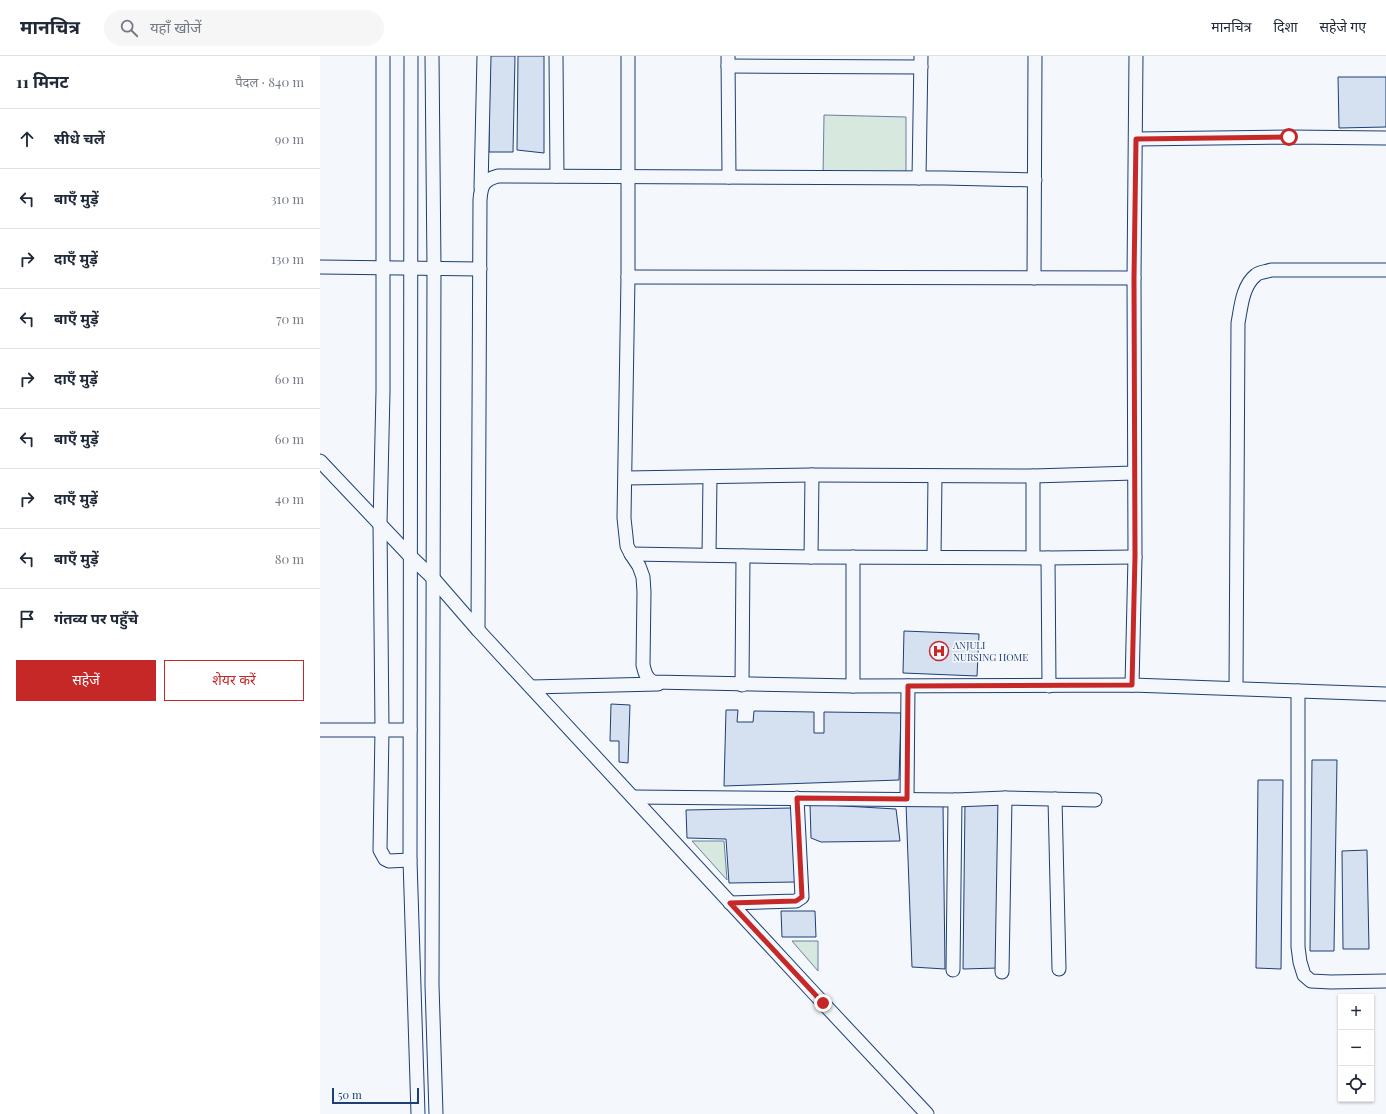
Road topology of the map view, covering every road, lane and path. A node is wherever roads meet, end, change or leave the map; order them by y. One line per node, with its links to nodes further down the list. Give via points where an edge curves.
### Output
1 (383, 56): 21 (street)
2 (411, 56): 19 (street)
3 (432, 56): 22 (street)
4 (484, 56): 18 (street)
5 (556, 56): 13 (street)
6 (628, 56): 14 (street)
7 (1035, 56): 17 (street)
8 (1136, 56): 12 (street)
9 (728, 61): 10 (street, via 826,65); 15 (street)
10 (921, 61): 16 (street)
11 (1386, 138): 12 (street)
12 (1136, 139): 27 (street)
13 (557, 176): 14 (street); 18 (street, via 498,176 491,178)
14 (628, 177): 15 (street); 25 (street)
15 (729, 177): 16 (street)
16 (919, 178): 17 (street)
17 (1035, 180): 26 (street)
18 (481, 188): 23 (street)
19 (411, 267): 21 (street); 22 (street); 38 (street)
20 (320, 268): 21 (street)
21 (382, 268): 35 (street)
22 (434, 268): 23 (street); 46 (street)
23 (480, 269): 47 (street)
24 (1386, 270): 55 (street, via 1271,270 1256,274 1243,298 1238,324)
25 (628, 277): 26 (street); 34 (street)
26 (1034, 278): 27 (street)
27 (1134, 278): 29 (street)
28 (320, 461): 35 (street)
29 (1134, 473): 32 (street); 40 (street)
30 (812, 475): 31 (street); 33 (street); 41 (street)
31 (935, 476): 32 (street); 43 (street)
32 (1033, 476): 44 (street)
33 (710, 477): 34 (street); 37 (street)
34 (626, 478): 36 (street, via 625,532)
35 (380, 524): 38 (street); 59 (street)
36 (631, 554): 37 (street); 48 (street, via 639,566 644,592 645,674 653,682)
37 (709, 555): 39 (street)
38 (410, 556): 46 (street); 60 (street)
39 (742, 556): 41 (street); 49 (street)
40 (1135, 556): 45 (street); 50 (street)
41 (810, 557): 42 (street)
42 (853, 557): 43 (street); 51 (street)
43 (934, 557): 44 (street)
44 (1034, 557): 45 (street)
45 (1048, 558): 53 (street)
46 (432, 577): 47 (street); 75 (street, via 432,985)
47 (478, 630): 54 (street)
48 (682, 683): 49 (street); 54 (street)
49 (742, 685): 51 (street)
50 (1132, 685): 53 (street); 55 (street)
51 (852, 686): 52 (street)
52 (908, 686): 53 (street); 64 (street)
53 (1049, 686)
54 (531, 687): 61 (street)
55 (1236, 688): 56 (street)
56 (1298, 691): 57 (street); 73 (street, via 1300,962 1304,975 1311,981)
57 (1386, 694)
58 (320, 730): 59 (street)
59 (382, 730): 60 (street); 68 (street, via 380,850 384,859 389,861)
60 (410, 730): 68 (street)
61 (633, 797): 62 (street); 69 (street)
62 (797, 798): 64 (street); 69 (street, via 802,897 796,901)
63 (1005, 798): 65 (street); 66 (street); 72 (street)
64 (907, 799): 66 (street)
65 (1055, 799): 67 (street); 70 (street)
66 (955, 800): 71 (street)
67 (1095, 800)
68 (410, 860): 74 (street)
69 (730, 903): 76 (street)
70 (1059, 969)
71 (953, 970)
72 (1002, 972)
73 (1386, 980)
74 (418, 1114)
75 (436, 1114)
76 (928, 1114)

